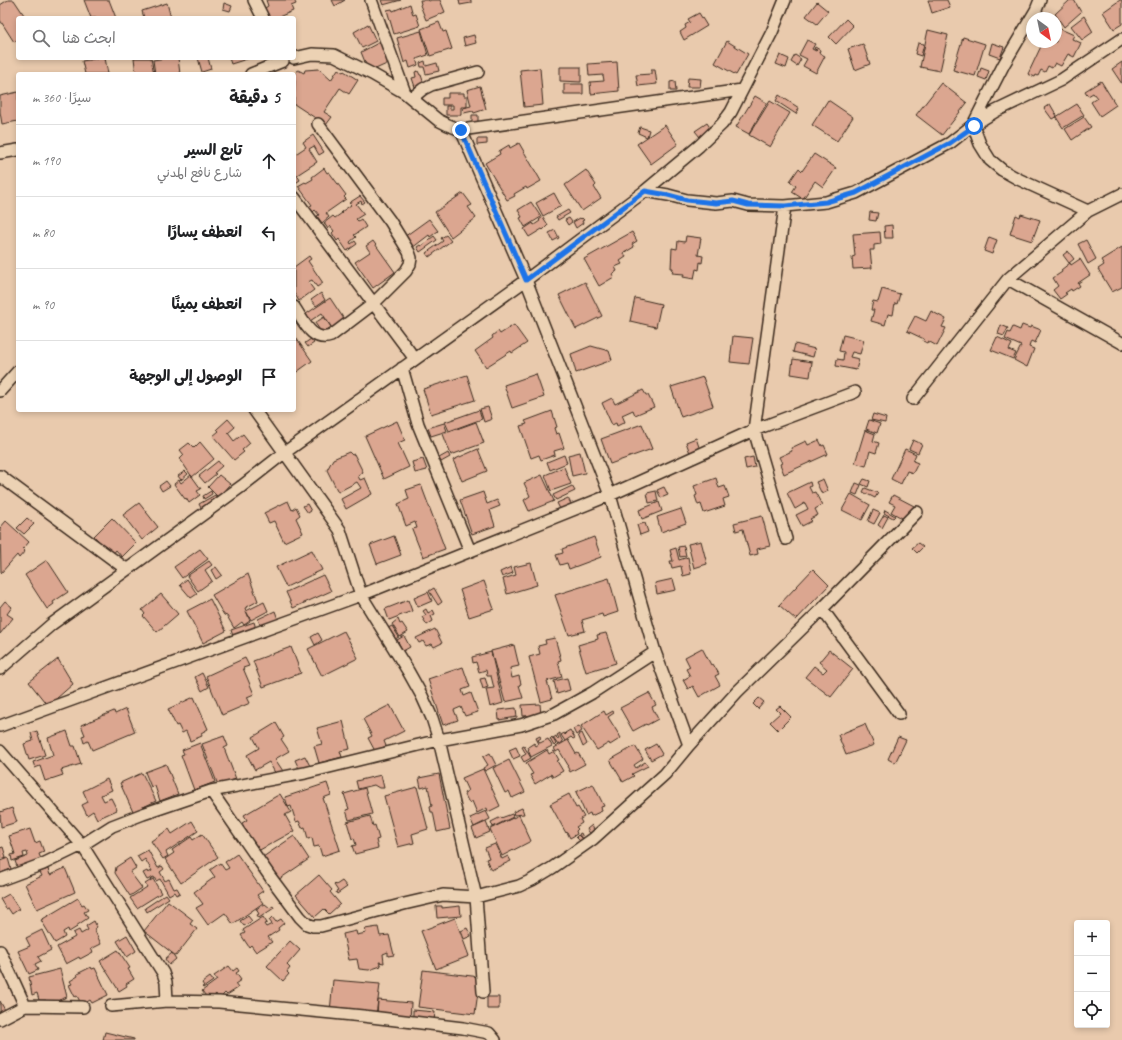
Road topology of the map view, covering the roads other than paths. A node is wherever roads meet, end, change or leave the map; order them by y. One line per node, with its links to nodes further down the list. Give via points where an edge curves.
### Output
1 (254, 0): 5 (street)
2 (371, 0): 12 (street)
3 (785, 0): 11 (street, via 772,32)
4 (1040, 0): 14 (street, via 984,101)
5 (262, 16)
6 (1122, 38): 14 (street, via 1061,80 996,111)
7 (296, 57): 12 (street, via 312,54 334,55)
8 (286, 60): 9 (street)
9 (257, 72)
10 (478, 72): 12 (street, via 431,85)
11 (742, 90): 15 (street); 18 (street, via 722,124)
12 (408, 96): 15 (street, via 438,120)
13 (318, 124): 25 (street, via 390,221 411,258 406,271)
14 (974, 126): 21 (street, via 950,143 856,193 826,202); 22 (street, via 980,144 990,160 1002,170 1018,180)
15 (461, 130): 24 (street)
16 (16, 151): 17 (street)
17 (0, 153)
18 (645, 191): 21 (street, via 694,201 733,201 748,205); 24 (street)
19 (1122, 194): 22 (street)
20 (296, 200): 25 (street)
21 (785, 206): 35 (street)
22 (1088, 211): 23 (street)
23 (1008, 279): 27 (street); 33 (street)
24 (526, 280): 28 (street); 38 (street)
25 (373, 304): 26 (street, via 326,338 315,335); 28 (street)
26 (296, 310)
27 (1122, 343)
28 (415, 359): 29 (street)
29 (402, 368): 36 (street); 41 (street, via 418,424)
30 (16, 373): 31 (street)
31 (0, 391)
32 (855, 392): 35 (street)
33 (912, 399)
34 (255, 412): 36 (street)
35 (754, 430): 38 (street); 40 (street)
36 (284, 453): 42 (street); 43 (street, via 340,530)
37 (0, 476): 42 (street)
38 (610, 495): 41 (street); 45 (street)
39 (917, 512): 44 (street)
40 (786, 539)
41 (470, 551): 43 (street)
42 (126, 569): 46 (street, via 52,624)
43 (361, 595): 48 (street); 49 (street, via 418,690 432,718)
44 (822, 609): 47 (street); 50 (street, via 737,692)
45 (655, 652): 49 (street, via 554,714 521,724); 50 (street)
46 (0, 669)
47 (899, 714)
48 (0, 726)
49 (439, 740): 52 (street, via 305,773); 55 (street)
50 (690, 745): 55 (street, via 665,774 593,839 532,880)
51 (0, 751): 53 (street)
52 (211, 791): 53 (street, via 112,826); 55 (street, via 271,878 307,924 321,926 443,895)
53 (82, 845): 54 (street, via 43,864); 58 (street, via 163,973)
54 (0, 880)
55 (476, 897): 57 (street)
56 (0, 951): 59 (street)
57 (483, 992)
58 (167, 1001): 60 (street); 63 (street, via 219,1002 363,1016 463,1028 489,1033)
59 (25, 1006): 61 (street); 62 (street)
60 (111, 1006)
61 (82, 1007)
62 (0, 1019)
63 (495, 1040)

